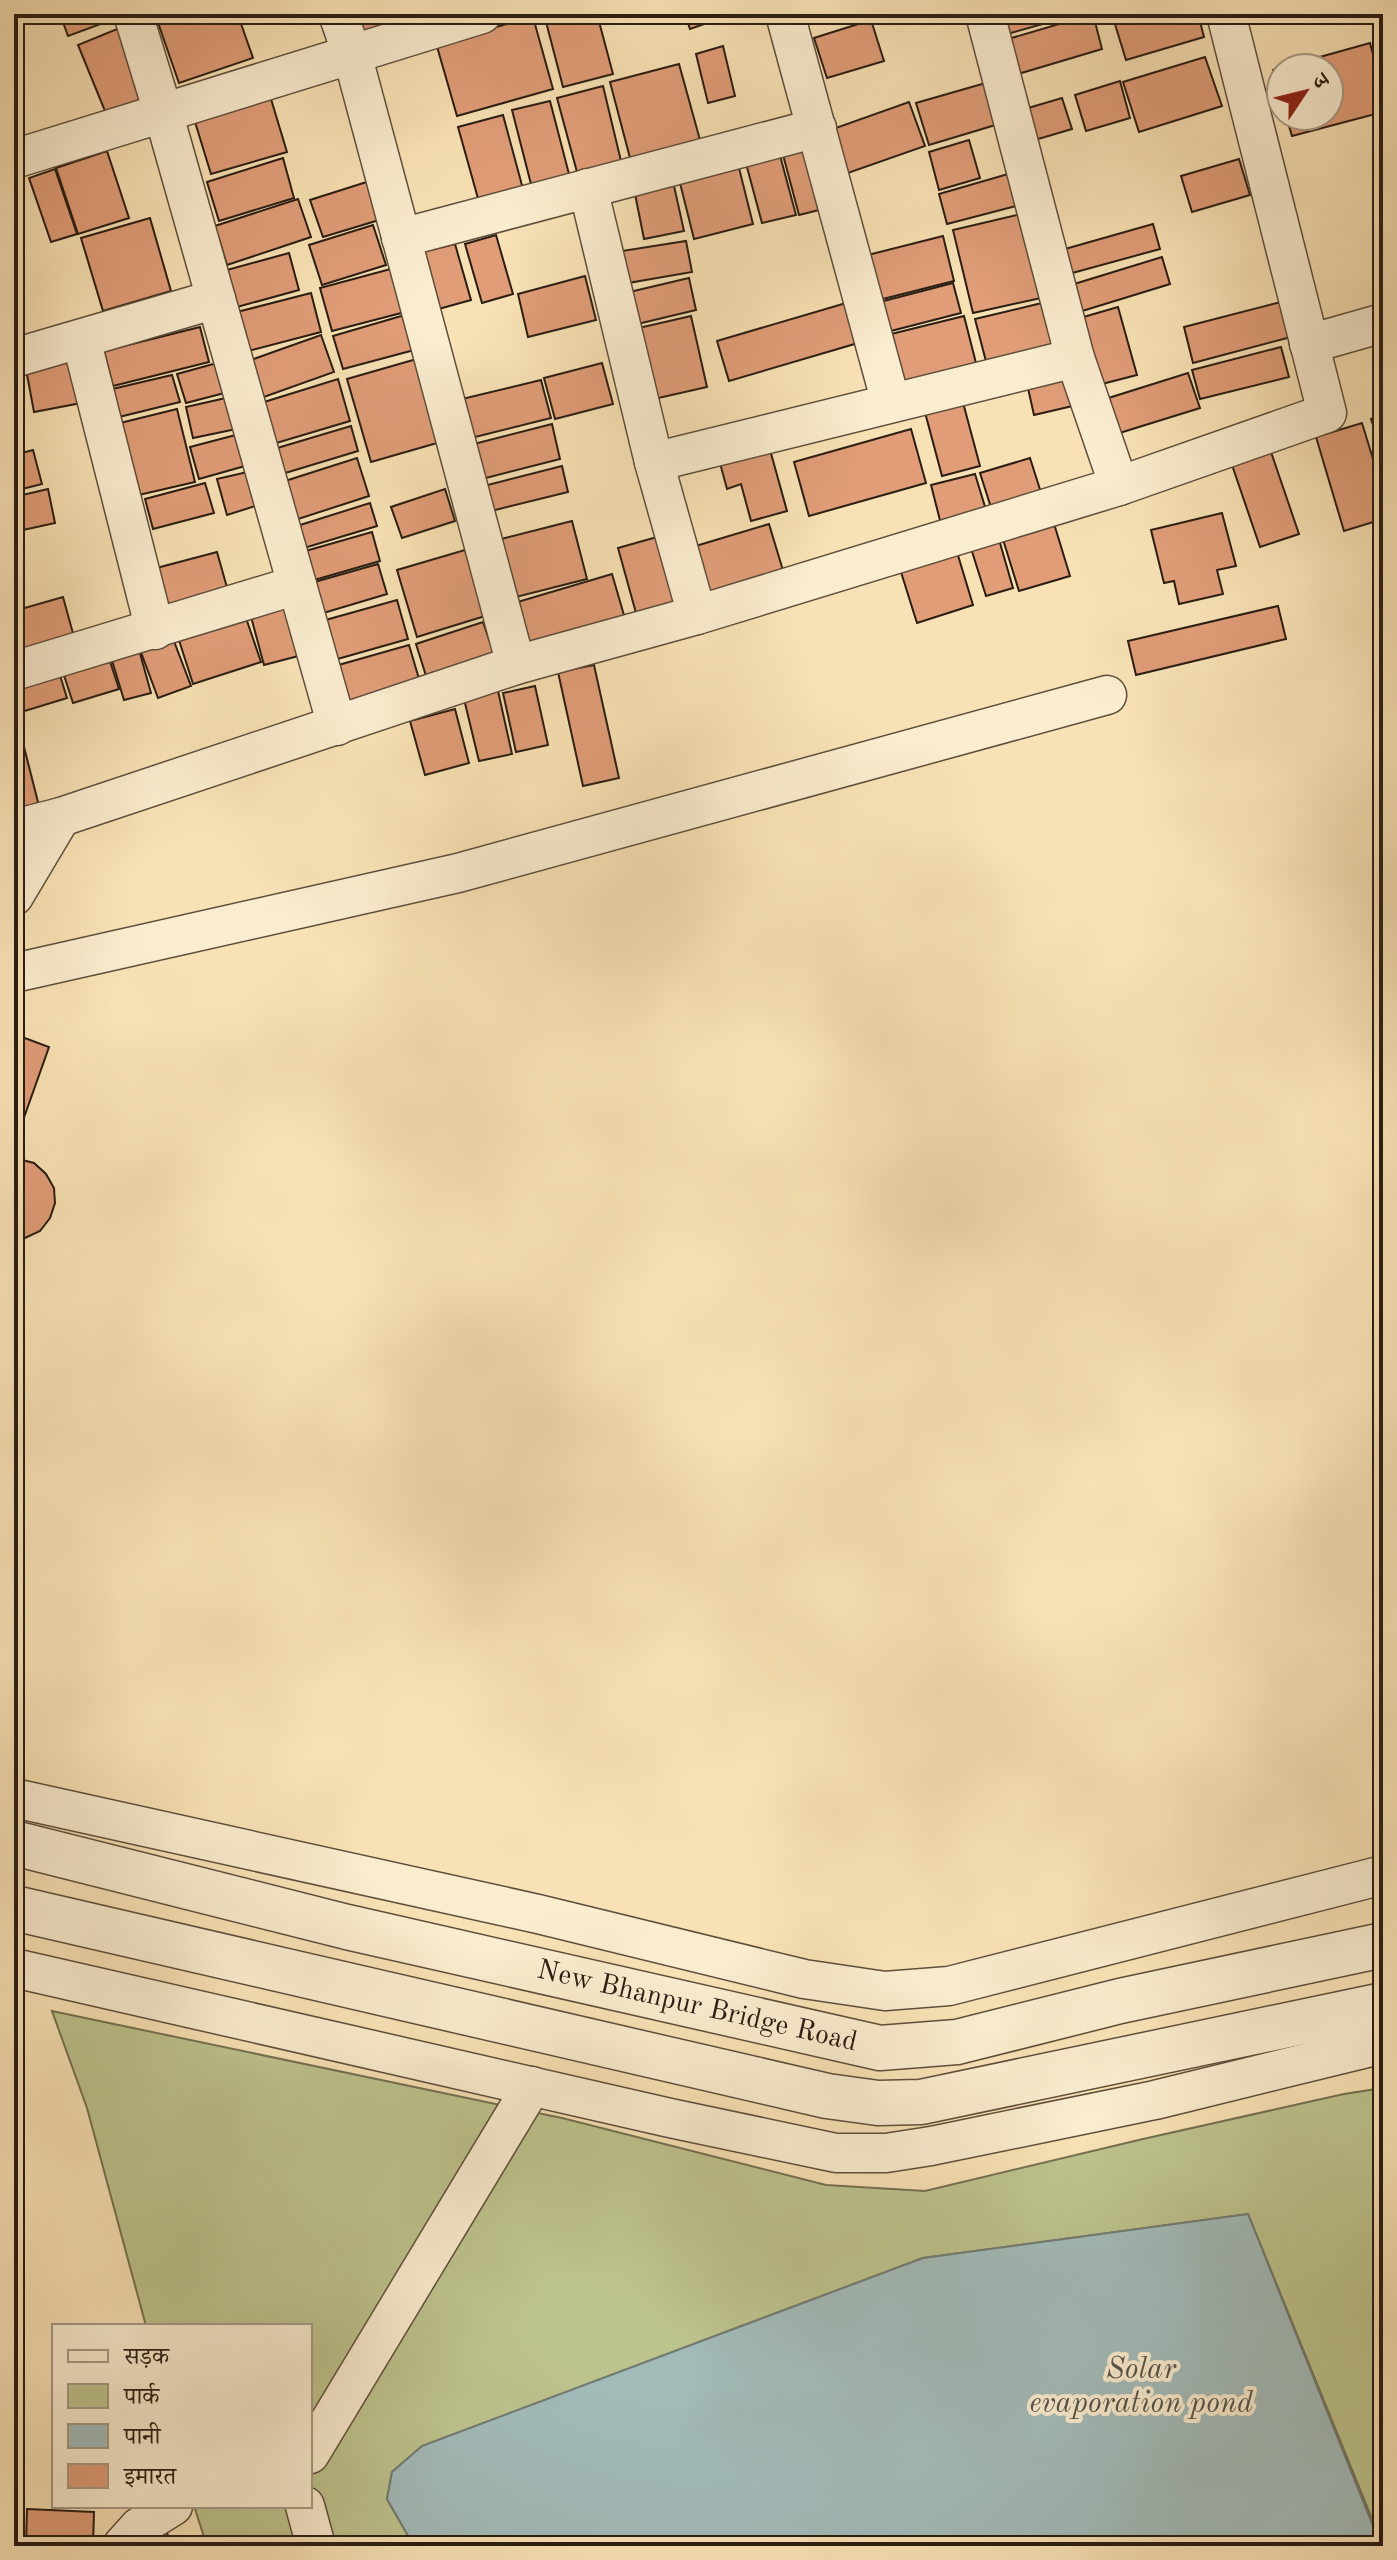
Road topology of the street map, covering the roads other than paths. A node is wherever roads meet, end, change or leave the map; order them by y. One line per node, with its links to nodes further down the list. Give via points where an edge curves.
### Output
1 (133, 14): 8 (street)
2 (338, 14): 7 (street)
3 (482, 14): 7 (street)
4 (785, 14): 9 (street)
5 (985, 14): 18 (street)
6 (1226, 14): 16 (street)
7 (352, 54): 8 (street); 12 (street)
8 (163, 112): 10 (street); 13 (street)
9 (817, 128): 11 (street); 19 (street)
10 (14, 159)
11 (588, 188): 12 (street); 20 (street)
12 (401, 238): 25 (street)
13 (216, 299): 15 (street); 22 (street)
14 (1383, 323): 16 (street)
15 (81, 339): 17 (street); 24 (street)
16 (1309, 344): 21 (street, via 1327,413)
17 (14, 358)
18 (1075, 358): 19 (street); 21 (street)
19 (891, 403): 20 (street)
20 (654, 462): 23 (street)
21 (1119, 486): 23 (street)
22 (297, 585): 24 (street); 28 (street)
23 (697, 615): 25 (street)
24 (155, 630): 26 (street)
25 (516, 665): 28 (street)
26 (14, 671)
27 (1107, 695): 32 (street, via 458,873)
28 (337, 726): 29 (street)
29 (61, 817): 30 (street); 31 (street)
30 (14, 829)
31 (14, 896)
32 (14, 973)
33 (14, 1798): 35 (street, via 804,1979 885,1991 949,1986)
34 (14, 1843): 37 (street, New Bhanpur Bridge Road, via 347,1927 880,2048 957,2042)
35 (1383, 1875)
36 (14, 1908): 39 (street, New Bhanpur Bridge Road, via 878,2103 921,2102)
37 (1383, 1945)
38 (14, 1968): 41 (street)
39 (1369, 2008)
40 (1383, 2044): 41 (street, via 1155,2100 886,2153 836,2153)
41 (532, 2086): 42 (street)
42 (323, 2418): 43 (street)
43 (312, 2448)
44 (170, 2508): 46 (street, via 139,2527)
45 (306, 2508): 47 (street)
46 (122, 2546)
47 (316, 2546)

